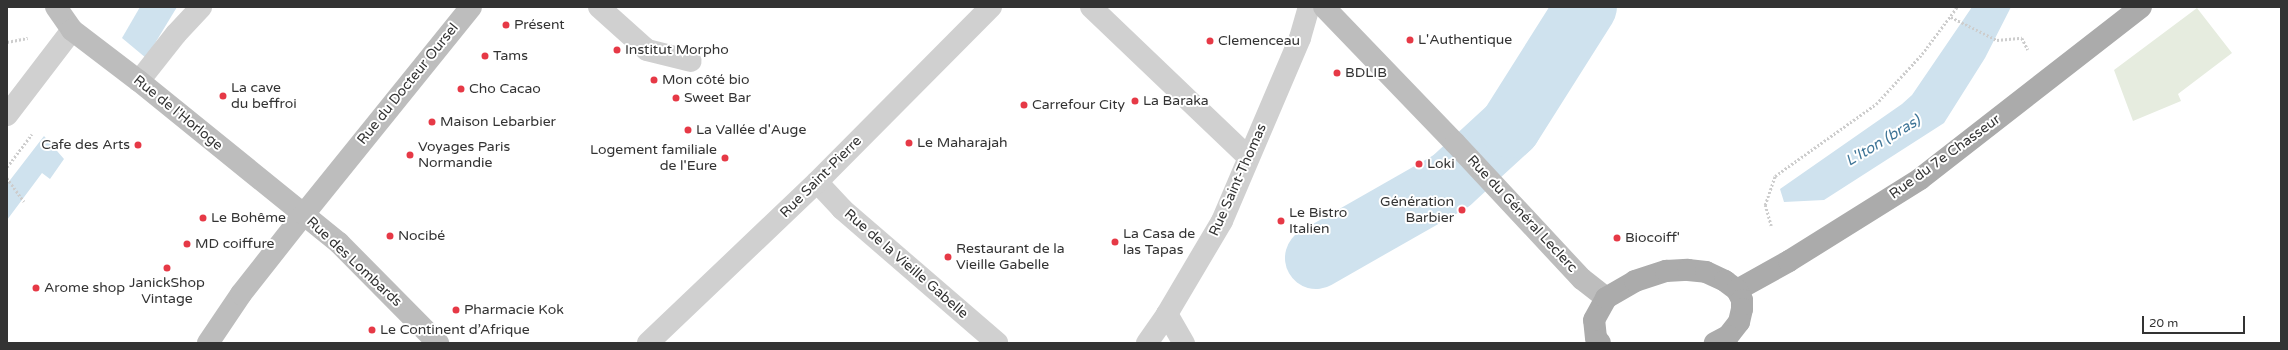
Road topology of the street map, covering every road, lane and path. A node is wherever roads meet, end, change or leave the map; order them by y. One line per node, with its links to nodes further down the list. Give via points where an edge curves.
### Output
1 (56, 7): 12 (main road, Rue de l'Horloge)
2 (201, 7): 15 (street)
3 (471, 7): 23 (main road, Rue du Docteur Oursel)
4 (599, 7): 14 (street, via 647,50)
5 (991, 7): 21 (street, Rue Saint-Pierre)
6 (1091, 7): 18 (street)
7 (1309, 7): 18 (street, Rue Saint-Thomas, via 1300,38)
8 (1324, 7): 26 (main road, Rue du Général Leclerc, via 1491,180 1582,279)
9 (1957, 7): 11 (path)
10 (2141, 7): 25 (main road, Rue du 7e Chasseur, via 1920,179 1790,261)
11 (1951, 16): 13 (path, via 1997,40 2022,38); 24 (path, via 1922,54 1876,104 1775,176 1765,205)
12 (72, 30): 15 (main road, Rue de l'Horloge); 16 (street)
13 (2028, 50)
14 (691, 62)
15 (139, 80): 23 (main road, Rue de l'Horloge)
16 (7, 115)
17 (36, 129): 19 (path)
18 (1248, 157): 27 (street, Rue Saint-Thomas, via 1222,221)
19 (7, 167)
20 (7, 178): 22 (path)
21 (817, 182): 31 (street, Rue Saint-Pierre); 32 (street, Rue de la Vieille Gabelle, via 842,209)
22 (24, 201)
23 (304, 214): 29 (main road, Rue du Docteur Oursel, via 241,294); 30 (main road, Rue des Lombards, via 339,243)
24 (1771, 226)
25 (1737, 290): 26 (main road, via 1706,272 1666,271 1635,281); 35 (main road, via 1742,304 1739,322 1728,336)
26 (1606, 298): 28 (main road, via 1594,320)
27 (1167, 314): 33 (street, Rue Saint-Thomas); 34 (street)
28 (1595, 341)
29 (208, 343)
30 (438, 343)
31 (648, 343)
32 (997, 343)
33 (1147, 343)
34 (1184, 343)
35 (1715, 343)

